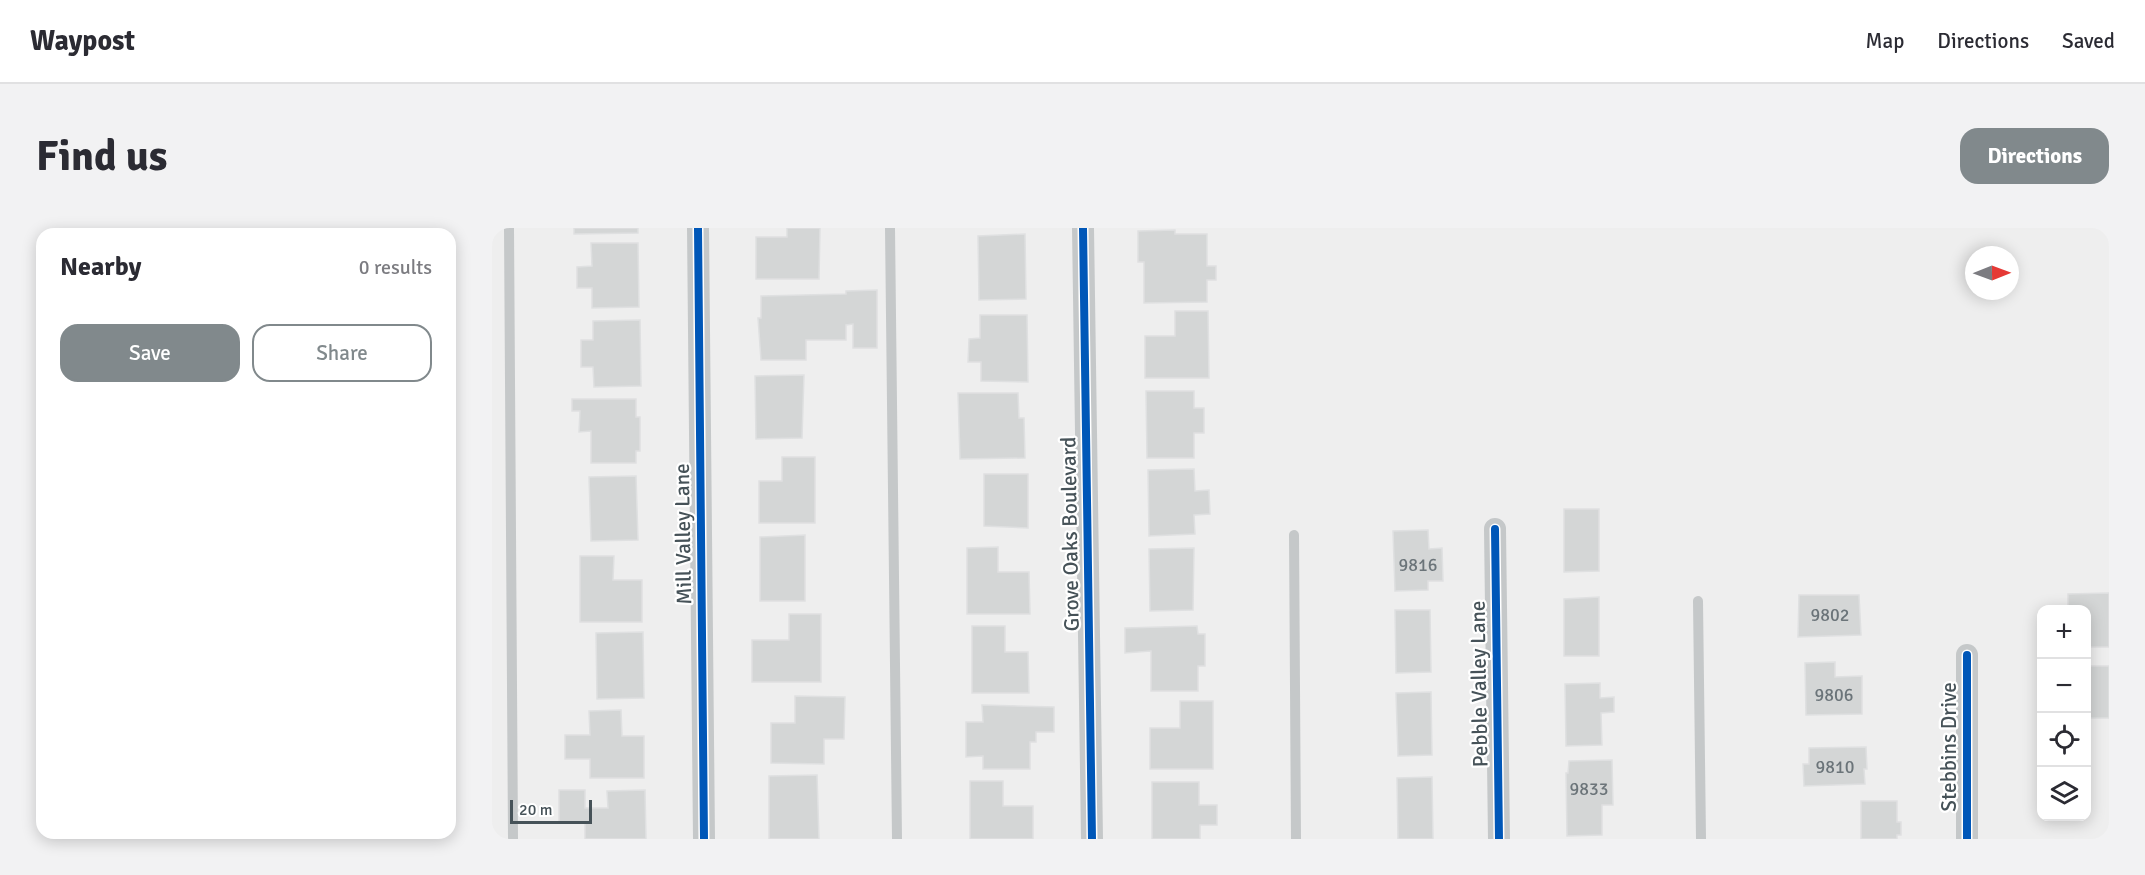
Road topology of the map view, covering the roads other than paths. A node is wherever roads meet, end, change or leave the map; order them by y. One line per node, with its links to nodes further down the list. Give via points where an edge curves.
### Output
1 (509, 228): 9 (lane)
2 (698, 228): 10 (street, Mill Valley Lane)
3 (890, 228): 11 (lane)
4 (1083, 228): 12 (street, Grove Oaks Boulevard)
5 (1495, 529): 14 (street, Pebble Valley Lane)
6 (1294, 535): 13 (lane)
7 (1698, 601): 15 (lane)
8 (1967, 655): 16 (street, Stebbins Drive)
9 (513, 839)
10 (704, 839)
11 (897, 839)
12 (1092, 839)
13 (1296, 839)
14 (1499, 839)
15 (1701, 839)
16 (1967, 839)

